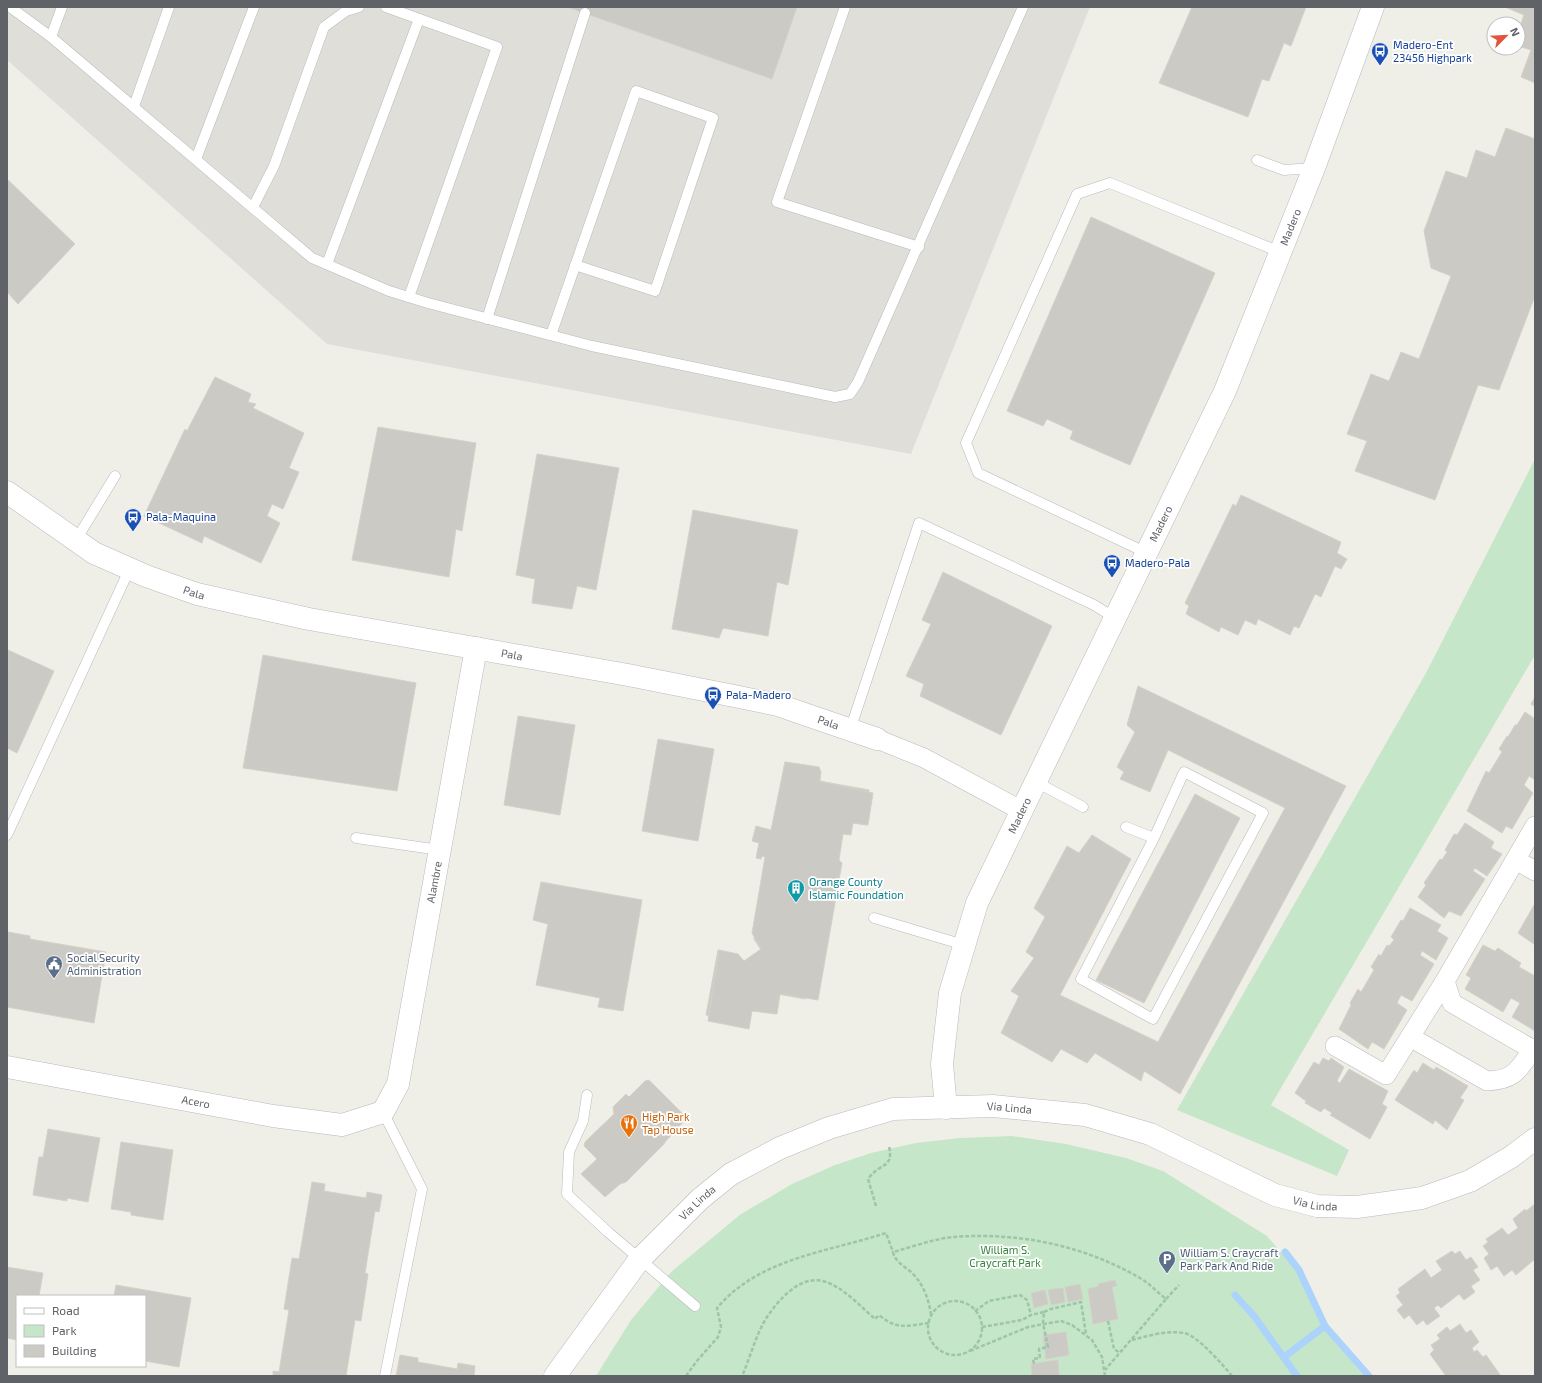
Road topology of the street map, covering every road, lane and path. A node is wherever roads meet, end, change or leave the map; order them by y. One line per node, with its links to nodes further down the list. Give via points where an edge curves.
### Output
1 (10, 7): 12 (lane)
2 (62, 7): 12 (lane)
3 (169, 7): 13 (lane)
4 (254, 7): 14 (lane)
5 (359, 7): 17 (lane, via 346,11 324,27 274,166)
6 (386, 7): 11 (lane)
7 (845, 7): 18 (lane, via 777,202)
8 (1023, 7): 18 (lane)
9 (1373, 7): 16 (street, Madero)
10 (585, 13): 23 (lane)
11 (418, 19): 20 (lane); 22 (lane, via 497,47)
12 (51, 37): 13 (lane)
13 (134, 106): 14 (lane)
14 (196, 159): 17 (lane)
15 (1258, 160): 16 (lane, via 1284,170)
16 (1314, 168): 19 (street, Madero)
17 (254, 207): 20 (lane, via 312,258)
18 (919, 247): 24 (lane, via 858,382 850,394 835,397)
19 (1280, 252): 28 (street, Madero, via 1225,391); 28 (lane, via 1110,183 1077,194 969,436 966,443 978,473)
20 (327, 264): 22 (lane)
21 (575, 265): 21 (lane, via 636,91 713,118 655,291); 24 (lane)
22 (409, 297): 23 (lane)
23 (487, 319): 24 (lane)
24 (550, 335)
25 (115, 476): 27 (lane)
26 (7, 492): 27 (street, Pala)
27 (76, 540): 29 (street, Pala, via 94,553)
28 (1147, 553): 30 (street, Madero)
29 (130, 568): 31 (street, Pala, via 197,594 309,619); 39 (lane)
30 (1116, 618): 32 (lane, via 1094,605 919,523); 34 (street, Madero)
31 (476, 648): 32 (street, Pala, via 778,705); 42 (street, Alambre)
32 (850, 730): 33 (street, Pala)
33 (877, 739): 36 (street, Pala, via 924,758)
34 (1036, 782): 35 (lane); 36 (street, Madero)
35 (1083, 807)
36 (1022, 811): 46 (street, Madero, via 976,903)
37 (1535, 826): 43 (street)
38 (1126, 827): 41 (lane)
39 (7, 835)
40 (356, 838): 42 (lane)
41 (1154, 838): 41 (lane, via 1081,979 1153,1019 1263,813 1184,772)
42 (440, 850): 54 (street, Alambre, via 398,1084)
43 (1516, 860): 44 (street); 47 (street)
44 (1535, 871)
45 (874, 918): 46 (lane)
46 (964, 945): 53 (street, Madero, via 950,993 943,1056)
47 (1445, 981): 48 (street); 50 (street, via 1452,1003)
48 (1410, 1037): 49 (street, via 1386,1075); 50 (street, via 1486,1081 1496,1081 1514,1075)
49 (1335, 1046)
50 (1534, 1050)
51 (7, 1067): 54 (street, Acero, via 273,1116 342,1125)
52 (587, 1095): 59 (lane, via 583,1121 569,1152 568,1194)
53 (946, 1108): 55 (street, Via Linda, via 993,1106 1085,1116 1150,1134 1275,1195 1317,1206 1357,1207 1422,1198 1470,1181 1512,1157); 59 (street, Via Linda, via 893,1109 829,1128 780,1148 731,1174 700,1200)
54 (383, 1112): 78 (lane, via 422,1189)
55 (1535, 1139)
56 (889, 1146): 57 (path, via 892,1158 868,1179)
57 (876, 1206)
58 (893, 1252): 61 (path, via 951,1238 993,1236 1052,1242 1087,1253 1141,1279); 65 (path, via 894,1257 924,1288); 80 (path, via 886,1233 797,1258 758,1274 717,1308 721,1326 718,1337)
59 (639, 1260): 62 (lane); 79 (street, Via Linda)
60 (1179, 1285): 61 (path)
61 (1166, 1299): 72 (path)
62 (695, 1306)
63 (976, 1311): 65 (path, via 969,1305 952,1302 940,1306); 66 (path, via 989,1301 1020,1295 1027,1300); 70 (path)
64 (1044, 1312): 66 (path); 69 (path); 71 (path, via 1081,1302)
65 (932, 1315): 68 (path)
66 (1031, 1315): 70 (path, via 1022,1320)
67 (1108, 1321): 74 (path, via 1114,1349)
68 (928, 1323): 73 (path, via 928,1332 936,1348 952,1355); 77 (path, via 899,1326 890,1324 879,1315 875,1319 840,1290 826,1282 814,1280 798,1285 787,1293 766,1318)
69 (1043, 1323): 71 (path, via 1061,1321); 73 (path); 75 (path, via 1048,1347 1038,1349 1040,1358 1033,1359)
70 (982, 1327): 73 (path, via 976,1344)
71 (1086, 1334): 76 (path, via 1102,1357)
72 (1131, 1340): 74 (path); 82 (path, via 1159,1333 1185,1333 1206,1348)
73 (970, 1351)
74 (1120, 1353): 76 (path)
75 (1034, 1364)
76 (1105, 1370): 81 (path)
77 (743, 1374)
78 (384, 1376)
79 (555, 1376)
80 (686, 1376)
81 (1105, 1376)
82 (1232, 1376)

